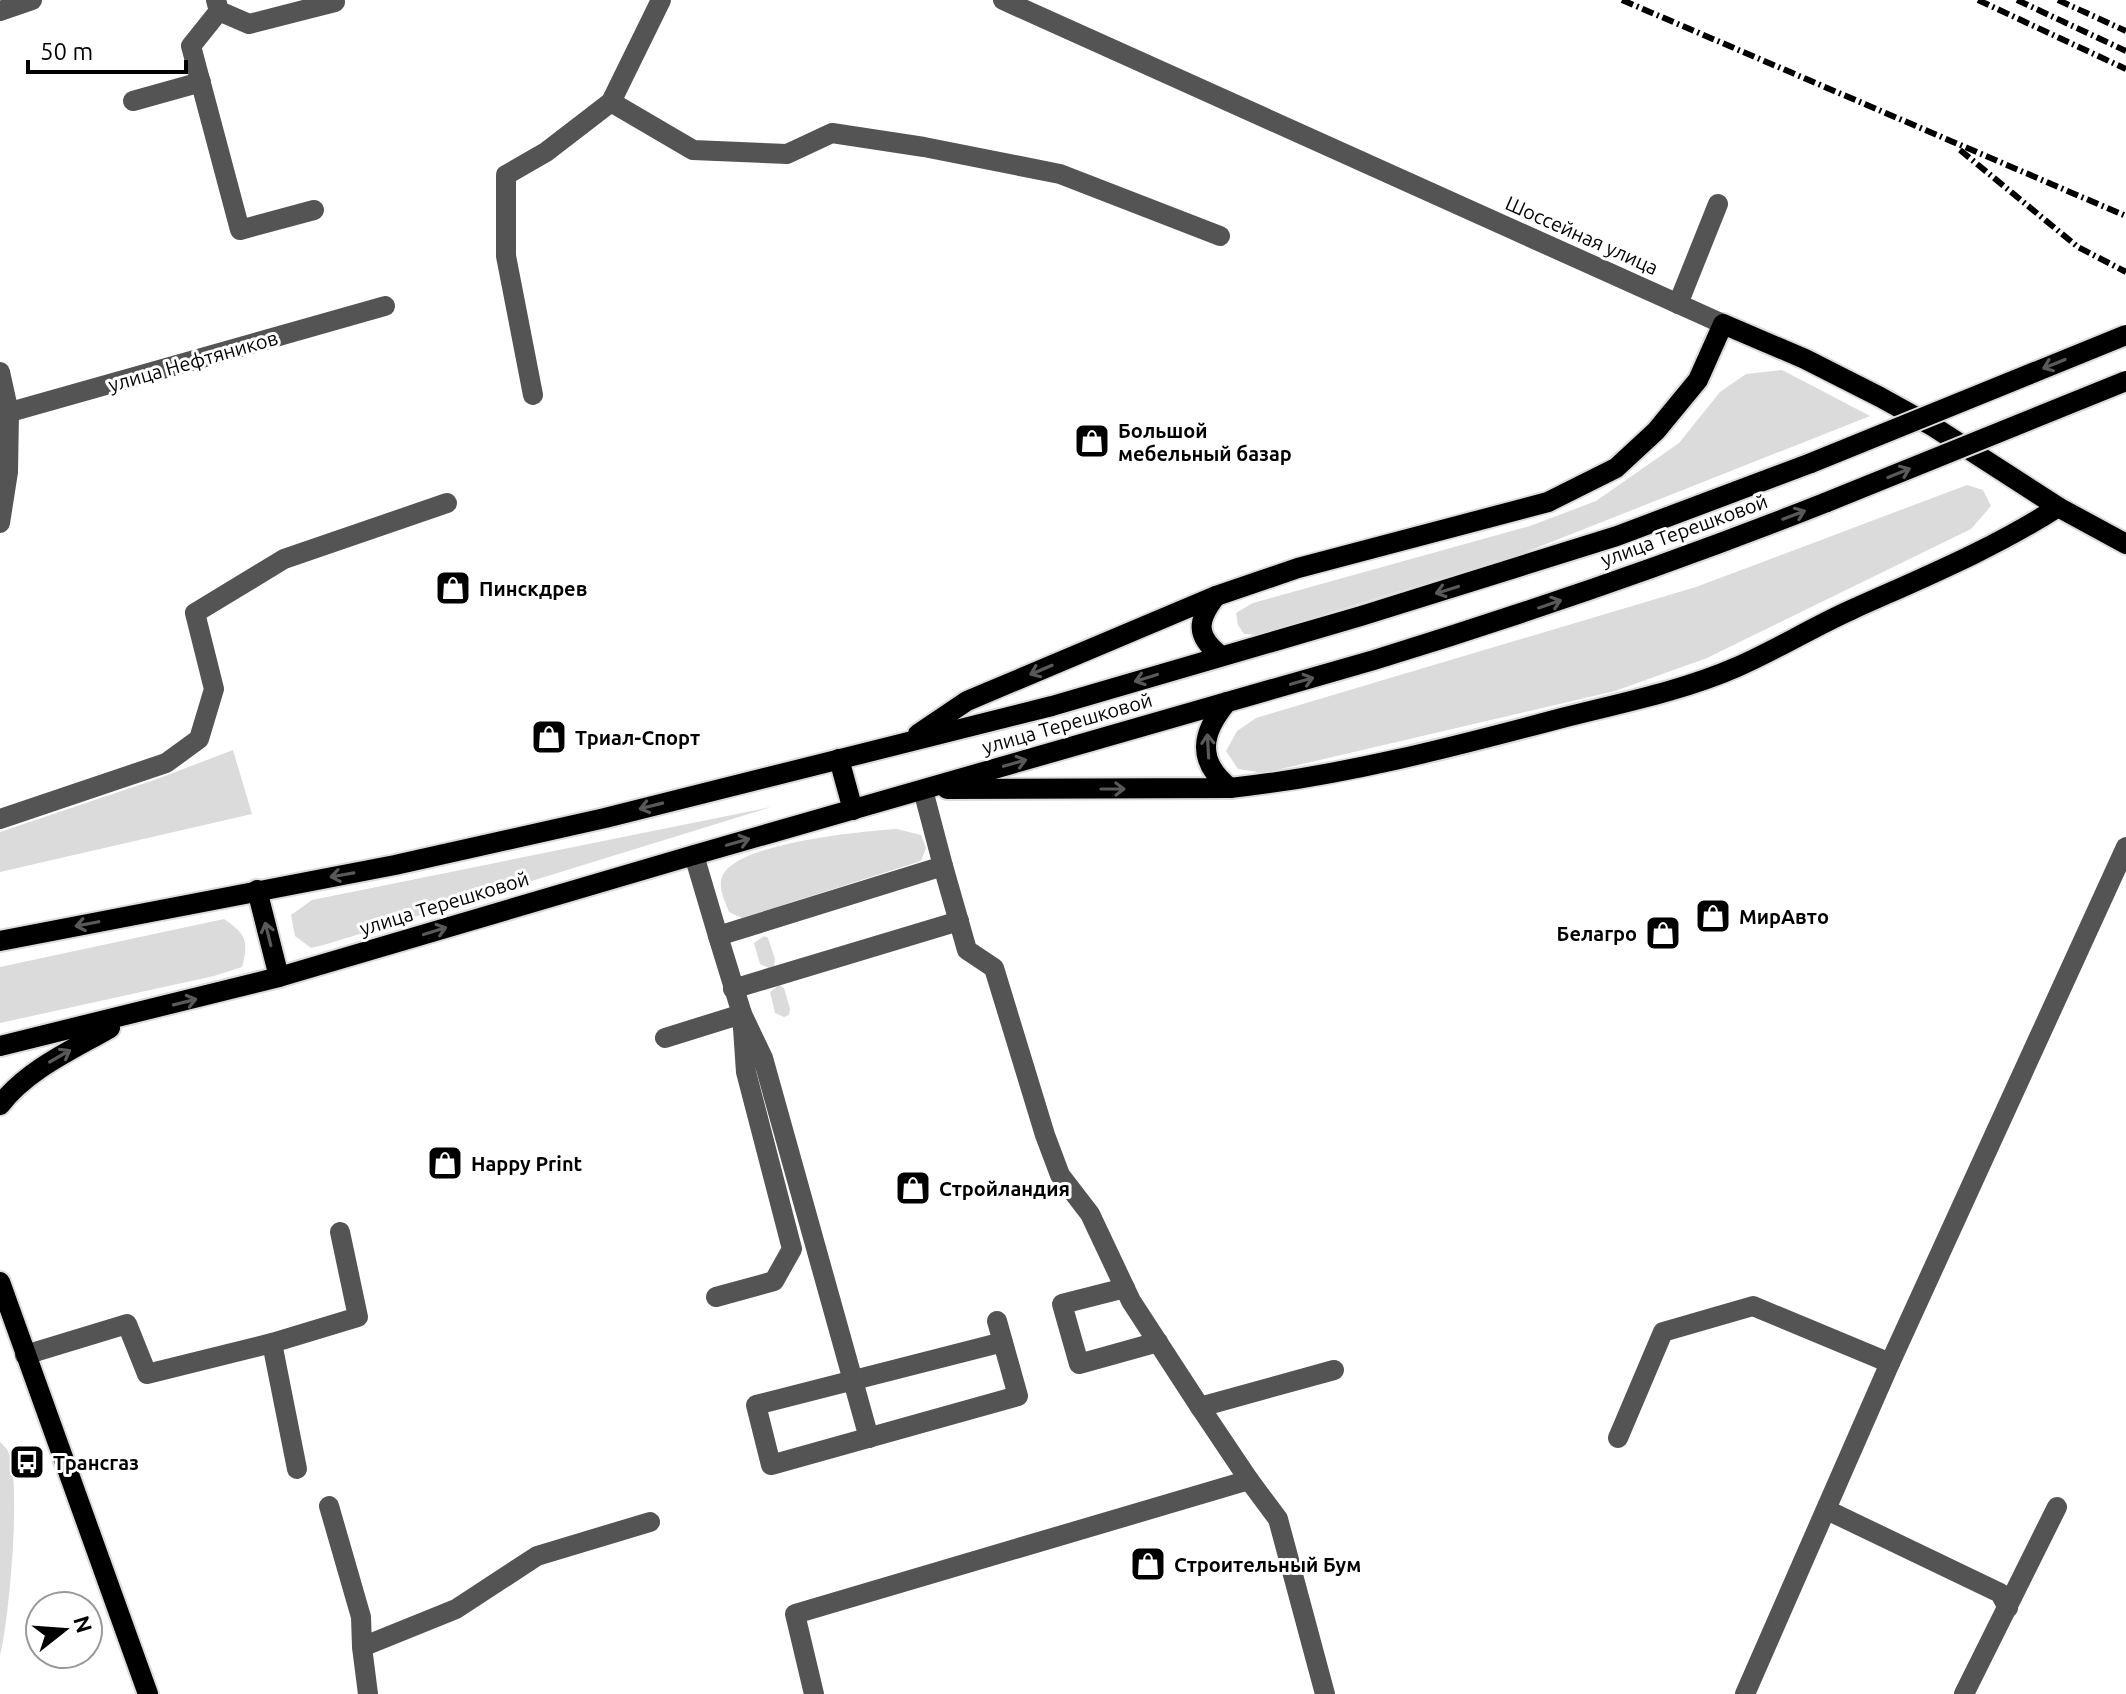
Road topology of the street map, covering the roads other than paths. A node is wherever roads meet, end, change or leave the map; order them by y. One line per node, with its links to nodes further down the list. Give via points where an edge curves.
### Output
1 (32, 0): 6 (street)
2 (661, 0): 9 (street)
3 (1003, 0): 13 (street, Шоссейная улица)
4 (335, 2): 5 (street, via 249,24)
5 (218, 5): 7 (street, via 191,46)
6 (0, 11)
7 (201, 82): 8 (street); 11 (street, via 240,230)
8 (133, 101)
9 (611, 102): 12 (street, via 693,150 787,154 832,133 909,145 1060,174); 19 (street, via 506,175 506,256)
10 (1718, 204): 13 (street)
11 (314, 210)
12 (1220, 236)
13 (1678, 304): 15 (street, Шоссейная улица)
14 (385, 306): 20 (street, улица Нефтяников)
15 (1723, 324): 22 (main road, Шоссейная улица, via 1880,397); 25 (main road, via 1698,380 1656,431 1616,468 1585,485 1548,502 1298,568)
16 (2126, 335): 26 (main road, улица Терешковой, one-way to 26, bridge, via 1617,536)
17 (0, 372): 20 (street)
18 (2126, 381): 27 (main road, улица Терешковой, one-way to 18, bridge, via 1481,627 1646,570)
19 (533, 395)
20 (4, 414): 23 (street, via 8,472)
21 (447, 503): 33 (street, via 284,559 195,613 214,689 199,739 166,763)
22 (2058, 507): 24 (main road, Шоссейная улица); 30 (main road, via 1963,560 1687,686 1413,755 1304,779)
23 (0, 523)
24 (2126, 544)
25 (1216, 596): 26 (main road, via 1203,613 1201,626 1204,639); 28 (main road, one-way to 28, via 967,701)
26 (1221, 656): 28 (main road, улица Терешковой, one-way to 28)
27 (1227, 702): 30 (main road, one-way to 27, via 1217,778 1206,752 1212,720); 31 (main road, улица Терешковой, one-way to 27)
28 (908, 741): 29 (main road, улица Терешковой)
29 (839, 759): 32 (main road); 37 (main road, улица Терешковой, one-way to 37, via 605,818)
30 (1230, 788): 31 (main road, one-way to 30)
31 (923, 790): 32 (main road, улица Терешковой); 36 (street)
32 (853, 810): 35 (main road, улица Терешковой, one-way to 32)
33 (0, 819)
34 (2126, 847): 57 (street)
35 (694, 855): 39 (street); 41 (main road, улица Терешковой, one-way to 35)
36 (943, 866): 38 (street); 39 (street)
37 (257, 890): 40 (main road, улица Терешковой, one-way to 40); 41 (main road, one-way to 37)
38 (959, 921): 42 (street); 50 (street, via 967,950 994,968 1060,1175 1090,1214)
39 (718, 936): 42 (street)
40 (0, 941)
41 (279, 977): 44 (main road, улица Терешковой, one-way to 41)
42 (733, 989): 43 (street)
43 (742, 1014): 45 (street); 51 (street, via 746,1072 792,1249 774,1281); 59 (street, via 763,1058)
44 (131, 1016): 46 (main road, улица Терешковой); 47 (main road, one-way to 44, via 44,1066)
45 (665, 1038)
46 (0, 1046)
47 (0, 1105)
48 (340, 1232): 55 (street, via 358,1317)
49 (0, 1282): 56 (main road)
50 (1125, 1288): 54 (street); 54 (street, via 1062,1304 1079,1364)
51 (716, 1297)
52 (997, 1321): 53 (street)
53 (1003, 1342): 59 (street); 61 (street, via 1018,1396)
54 (1158, 1342): 60 (street)
55 (272, 1343): 56 (street, via 147,1374 127,1324); 63 (street)
56 (25, 1355): 71 (main road)
57 (1890, 1363): 62 (street, via 1753,1306 1663,1332); 67 (street)
58 (1334, 1370): 60 (street)
59 (854, 1380): 61 (street); 61 (street, via 756,1405 771,1465)
60 (1200, 1407): 64 (street)
61 (869, 1438)
62 (1618, 1438)
63 (297, 1469)
64 (1249, 1480): 73 (street, via 795,1614); 74 (street, via 1278,1519)
65 (329, 1506): 70 (street, via 361,1617)
66 (2057, 1507): 69 (street)
67 (1827, 1510): 69 (street, via 2000,1593); 75 (street)
68 (650, 1522): 70 (street, via 537,1556 456,1609)
69 (2008, 1608): 76 (street)
70 (362, 1647): 72 (street)
71 (148, 1694)
72 (368, 1694)
73 (814, 1694)
74 (1325, 1694)
75 (1745, 1694)
76 (1964, 1694)

